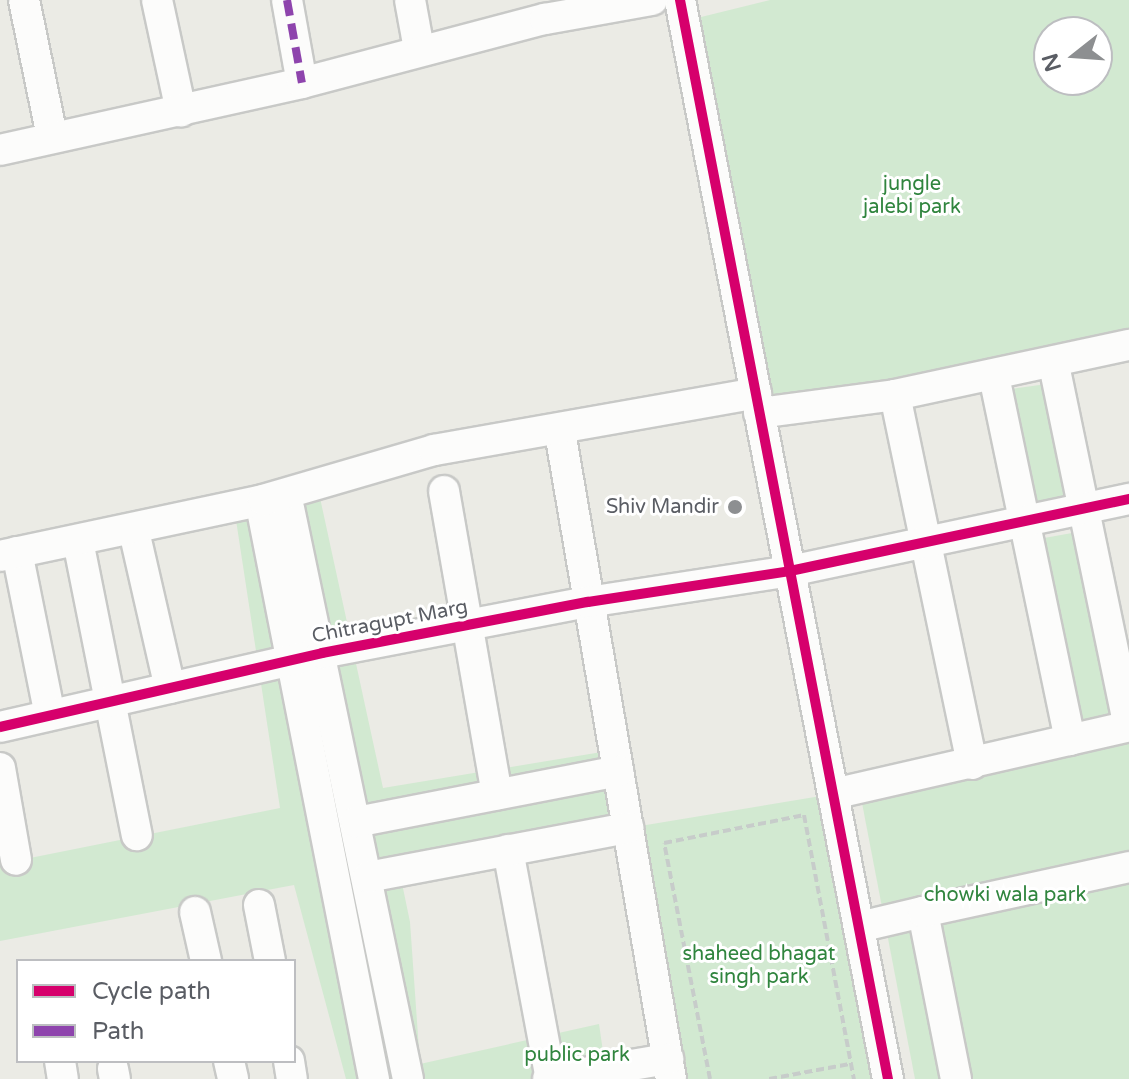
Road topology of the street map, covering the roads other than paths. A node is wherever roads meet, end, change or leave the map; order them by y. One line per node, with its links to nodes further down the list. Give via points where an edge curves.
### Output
1 (24, 0): 12 (street)
2 (157, 0): 11 (street)
3 (287, 0): 10 (street)
4 (410, 0): 9 (street)
5 (652, 0): 7 (street)
6 (680, 0): 18 (street)
7 (601, 4): 8 (street)
8 (543, 10): 9 (street)
9 (419, 49): 10 (street)
10 (302, 83): 11 (street)
11 (181, 111): 12 (street)
12 (52, 137): 13 (street)
13 (0, 150)
14 (1129, 345): 15 (street)
15 (1054, 365): 16 (street); 22 (street)
16 (994, 376): 17 (street); 23 (street)
17 (895, 395): 18 (street); 26 (street)
18 (758, 403): 19 (street); 28 (street)
19 (560, 432): 24 (street, via 434,450); 29 (street)
20 (444, 491): 30 (street)
21 (1129, 499): 22 (street, Chitragupt Marg)
22 (1085, 508): 23 (street, Chitragupt Marg); 36 (street)
23 (1022, 522): 26 (street, Chitragupt Marg); 38 (street)
24 (134, 531): 25 (street); 33 (street)
25 (78, 541): 27 (street); 34 (street)
26 (924, 544): 28 (street, Chitragupt Marg); 39 (street)
27 (8, 554): 35 (street)
28 (790, 571): 29 (street, Chitragupt Marg); 43 (street)
29 (588, 602): 30 (street, Chitragupt Marg); 41 (street)
30 (468, 625): 31 (street, Chitragupt Marg); 42 (street)
31 (322, 653): 32 (street, Chitragupt Marg); 32 (street, via 276,512); 44 (street)
32 (292, 660): 33 (street, Chitragupt Marg); 58 (street)
33 (170, 688): 34 (street, Chitragupt Marg)
34 (108, 699): 35 (street, Chitragupt Marg); 46 (street)
35 (50, 715): 37 (street, Chitragupt Marg)
36 (1128, 726): 38 (street)
37 (0, 727)
38 (1070, 740): 39 (street)
39 (972, 764): 43 (street)
40 (0, 768): 48 (street)
41 (618, 771): 42 (street); 45 (street)
42 (497, 794): 44 (street)
43 (833, 794): 54 (street)
44 (356, 822): 50 (street)
45 (628, 828): 47 (street); 57 (street)
46 (137, 835)
47 (508, 850): 50 (street); 60 (street)
48 (16, 860)
49 (1129, 867): 53 (street)
50 (368, 877): 59 (street)
51 (259, 905): 56 (street)
52 (195, 912): 55 (street)
53 (923, 912): 54 (street); 62 (street)
54 (859, 927): 61 (street)
55 (206, 959)
56 (270, 959)
57 (669, 1069): 60 (street)
58 (374, 1079)
59 (408, 1079)
60 (549, 1079)
61 (888, 1079)
62 (956, 1079)

